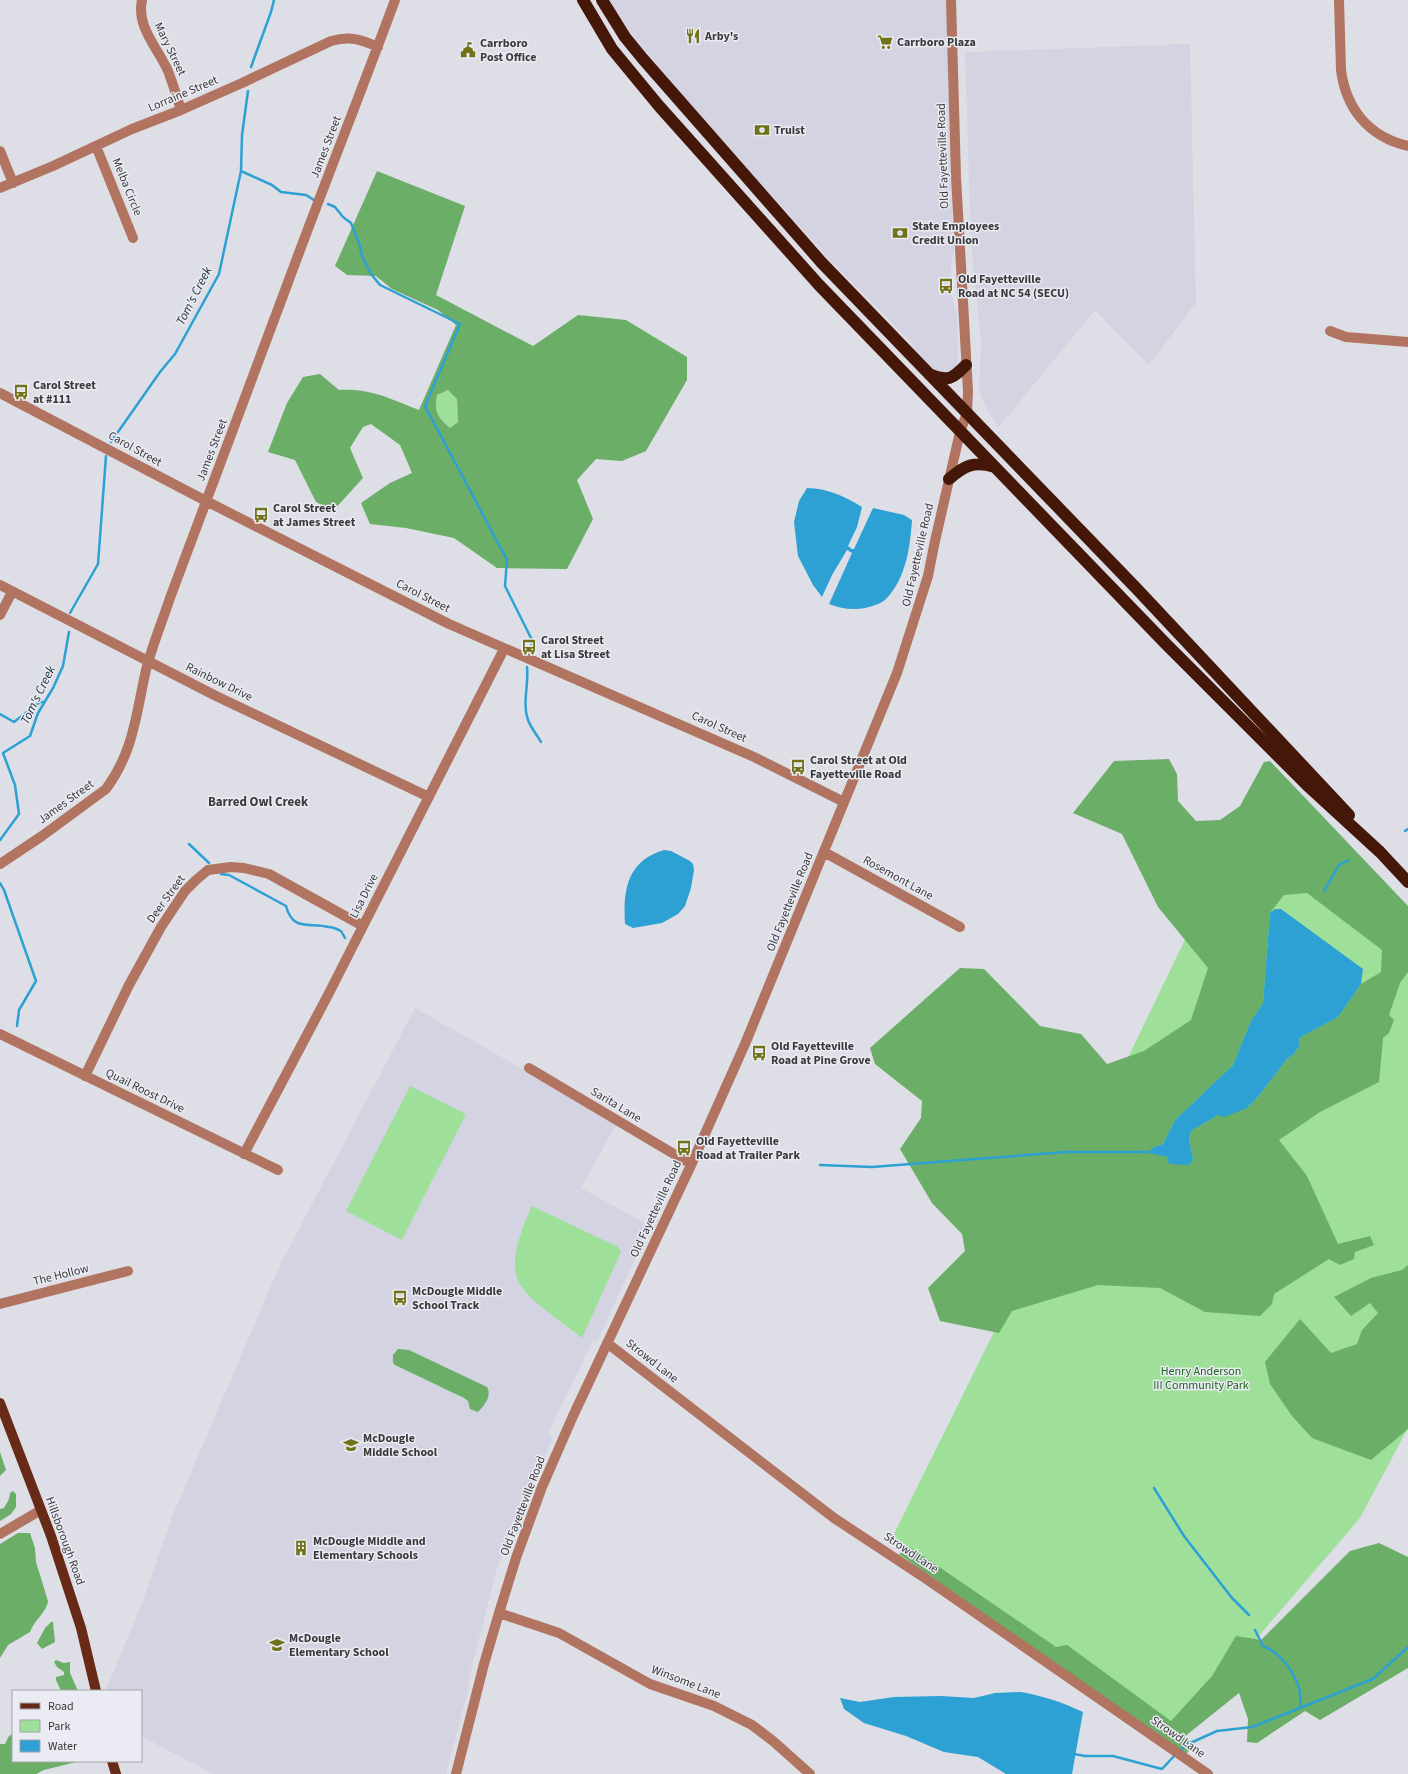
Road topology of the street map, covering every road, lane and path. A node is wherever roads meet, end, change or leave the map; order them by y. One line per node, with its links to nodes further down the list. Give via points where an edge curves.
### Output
1 (142, 0): 8 (street, Mary Street, via 143,26 166,67)
2 (395, 0): 7 (street, James Street)
3 (583, 0): 21 (highway, via 612,49 659,106 814,280)
4 (602, 0): 18 (highway, via 634,48 702,128 822,263)
5 (951, 0): 17 (street, Old Fayetteville Road, via 956,177)
6 (1339, 0): 10 (street, via 1340,70 1348,100 1369,128 1385,138)
7 (378, 46): 8 (street, Lorraine Street, via 354,38 331,41); 24 (street, James Street)
8 (181, 110): 9 (street, Lorraine Street)
9 (96, 146): 12 (street, Lorraine Street); 14 (street, Melba Circle)
10 (1408, 146)
11 (0, 151): 12 (street)
12 (13, 183): 13 (street, Lorraine Street)
13 (0, 188)
14 (133, 238)
15 (1330, 331): 16 (street, via 1346,337)
16 (1408, 342)
17 (966, 366): 18 (highway, via 952,378); 20 (street, Old Fayetteville Road)
18 (929, 374): 20 (highway)
19 (0, 393): 24 (street, Carol Street)
20 (967, 413): 21 (street, Old Fayetteville Road); 33 (highway, via 1136,588 1352,818)
21 (960, 432): 22 (highway); 23 (street, Old Fayetteville Road)
22 (995, 467): 23 (highway, via 972,464); 33 (highway, via 1166,644 1307,785)
23 (949, 479): 31 (street, Old Fayetteville Road, via 917,615 897,673)
24 (206, 501): 28 (street, Carol Street, via 449,624); 29 (street, James Street)
25 (0, 585): 26 (street, Rainbow Drive)
26 (12, 592): 27 (street); 29 (street, Rainbow Drive)
27 (0, 615)
28 (504, 649): 30 (street, Lisa Drive); 31 (street, Carol Street, via 754,757)
29 (148, 662): 30 (street, Rainbow Drive); 34 (street, James Street, via 132,737 113,779 96,797)
30 (429, 797): 36 (street, Lisa Drive)
31 (844, 802): 32 (street, Old Fayetteville Road)
32 (824, 852): 37 (street, Rosemont Lane); 42 (street, Old Fayetteville Road)
33 (1380, 852): 35 (highway)
34 (0, 864)
35 (1408, 882)
36 (363, 926): 40 (street, Deer Street, via 269,874 244,868 208,870 185,891 161,927 129,985); 41 (street, Lisa Drive)
37 (960, 927)
38 (0, 1034): 40 (street, Quail Roost Drive)
39 (529, 1068): 42 (street, Sarita Lane)
40 (85, 1076): 41 (street, Quail Roost Drive)
41 (244, 1154): 43 (street, Quail Roost Drive)
42 (692, 1163): 46 (street, Old Fayetteville Road)
43 (278, 1170)
44 (128, 1271): 45 (street, The Hollow)
45 (0, 1304)
46 (608, 1343): 50 (street, Old Fayetteville Road, via 542,1487); 56 (street, Strowd Lane, via 834,1518)
47 (0, 1403): 48 (main road, Hillsborough Road)
48 (41, 1510): 49 (street); 51 (main road, Hillsborough Road, via 52,1536 81,1628)
49 (0, 1534)
50 (499, 1613): 54 (street, Old Fayetteville Road); 55 (street, Winsome Lane, via 559,1633 650,1684 714,1706 752,1725)
51 (96, 1690)
52 (112, 1762): 53 (main road)
53 (116, 1774)
54 (456, 1774)
55 (810, 1774)
56 (1208, 1774)

